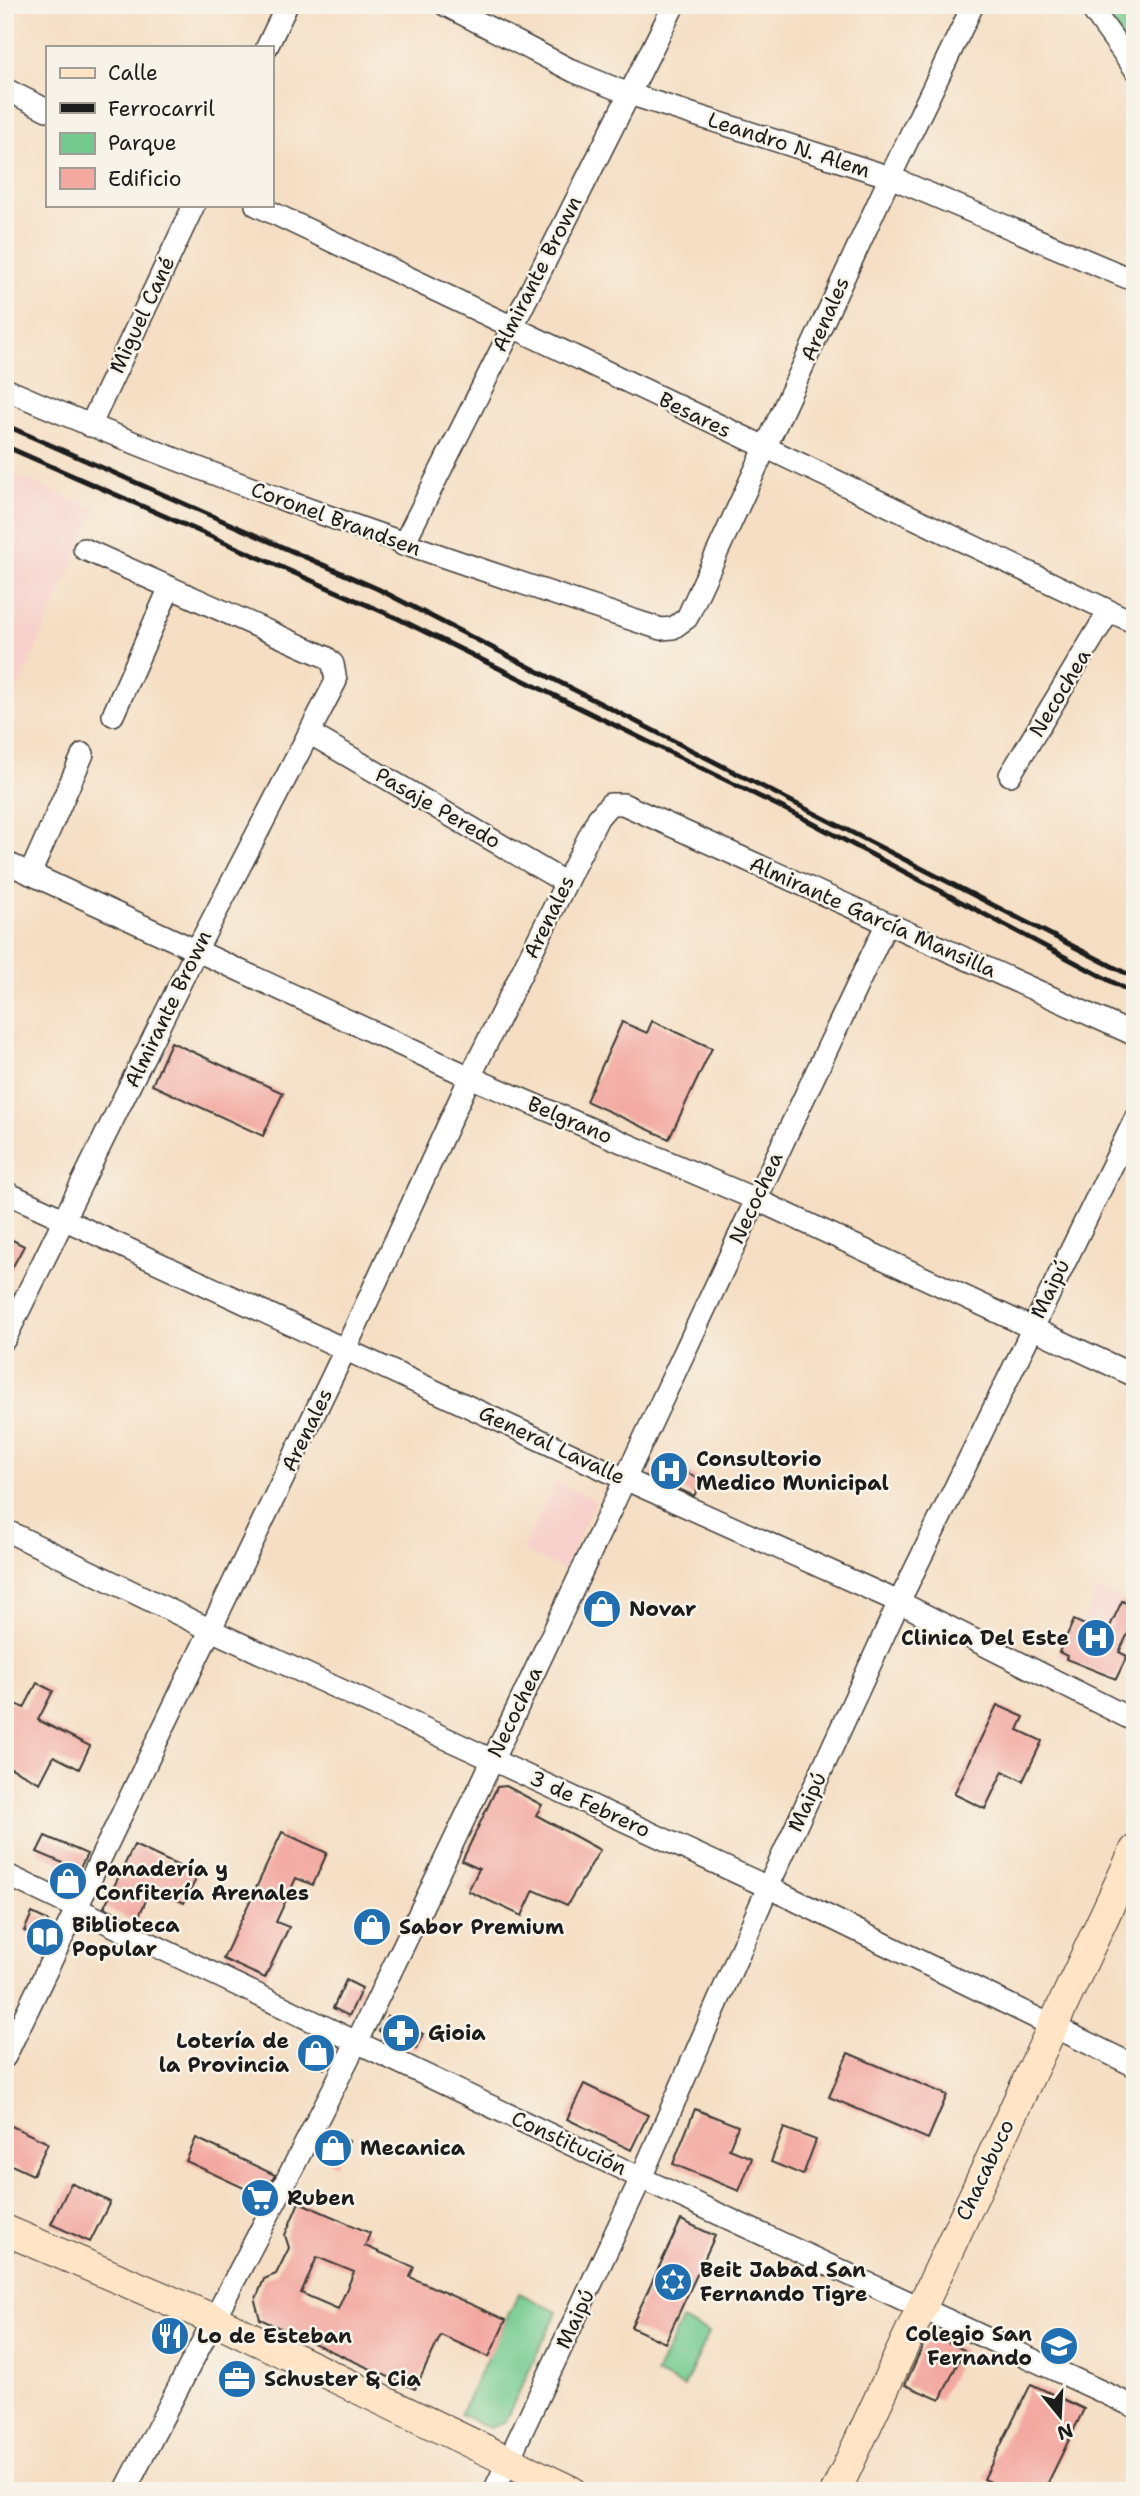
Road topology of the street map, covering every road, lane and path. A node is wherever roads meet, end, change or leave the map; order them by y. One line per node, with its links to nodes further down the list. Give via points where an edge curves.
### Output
1 (287, 5): 6 (street)
2 (445, 5): 9 (street, Leandro N. Alem, via 575,72)
3 (674, 5): 9 (street, Almirante Brown)
4 (973, 5): 11 (street, Arenales)
5 (1089, 5): 7 (street)
6 (267, 46)
7 (1135, 69)
8 (5, 89): 10 (street)
9 (629, 94): 11 (street, Leandro N. Alem); 15 (street, Almirante Brown)
10 (46, 110)
11 (890, 177): 14 (street, Leandro N. Alem); 18 (street, Arenales)
12 (194, 206): 17 (street, Miguel Cané)
13 (258, 206): 15 (street, Besares)
14 (1135, 281)
15 (510, 326): 18 (street, Besares); 19 (street, Almirante Brown)
16 (5, 389): 17 (street, Coronel Brandsen)
17 (90, 426): 19 (street, Coronel Brandsen)
18 (766, 449): 22 (street, Besares); 24 (street, Arenales, via 687,618)
19 (403, 544): 24 (street, Coronel Brandsen, via 661,629)
20 (84, 549): 21 (street)
21 (170, 587): 25 (street); 26 (street, Almirante Brown, via 333,664 336,681)
22 (1109, 611): 23 (street, Besares); 28 (street, Necochea)
23 (1135, 624)
24 (673, 628)
25 (113, 715)
26 (309, 733): 32 (street, Pasaje Peredo); 34 (street, Almirante Brown)
27 (83, 754): 31 (street)
28 (1010, 775)
29 (610, 804): 32 (street, Arenales, via 598,818); 33 (street, Almirante García Mansilla, via 623,804)
30 (5, 862): 31 (street, Belgrano)
31 (30, 874): 34 (street, Belgrano)
32 (566, 883): 36 (street, Arenales)
33 (887, 923): 35 (street, Almirante García Mansilla); 39 (street, Necochea)
34 (196, 951): 36 (street, Belgrano); 40 (street, Almirante Brown)
35 (1135, 1035)
36 (470, 1077): 39 (street, Belgrano); 43 (street, Arenales)
37 (1135, 1119): 41 (street, Maipú)
38 (5, 1192): 40 (street, General Lavalle)
39 (755, 1199): 41 (street, Belgrano); 45 (street, Necochea)
40 (64, 1220): 42 (street, Almirante Brown); 43 (street, General Lavalle)
41 (1031, 1328): 44 (street, Belgrano); 47 (street, Maipú)
42 (5, 1339)
43 (346, 1348): 45 (street, General Lavalle); 48 (street, Arenales)
44 (1135, 1376)
45 (627, 1480): 47 (street, General Lavalle); 50 (street, Necochea)
46 (5, 1530): 48 (street, 3 de Febrero)
47 (899, 1602): 49 (street, General Lavalle); 53 (street, Maipú)
48 (211, 1630): 50 (street, 3 de Febrero); 54 (street, Arenales)
49 (1135, 1721)
50 (493, 1758): 53 (street, 3 de Febrero); 56 (street, Necochea)
51 (1135, 1850): 55 (street, Chacabuco)
52 (5, 1874): 54 (street, Constitución)
53 (768, 1887): 55 (street, 3 de Febrero); 59 (street, Maipú)
54 (77, 1908): 56 (street, Constitución); 57 (street, Arenales)
55 (1052, 2026): 58 (street, 3 de Febrero); 61 (street, Chacabuco)
56 (356, 2042): 59 (street, Constitución); 62 (street, Necochea)
57 (5, 2057)
58 (1135, 2066)
59 (641, 2178): 61 (street, Constitución); 64 (street, Maipú)
60 (5, 2230): 62 (street)
61 (921, 2308): 63 (street, Constitución); 68 (street, Chacabuco)
62 (213, 2319): 64 (street); 65 (street, Necochea)
63 (1135, 2407)
64 (508, 2461): 66 (street, Maipú); 67 (street)
65 (125, 2491)
66 (494, 2491)
67 (571, 2491)
68 (836, 2491)

